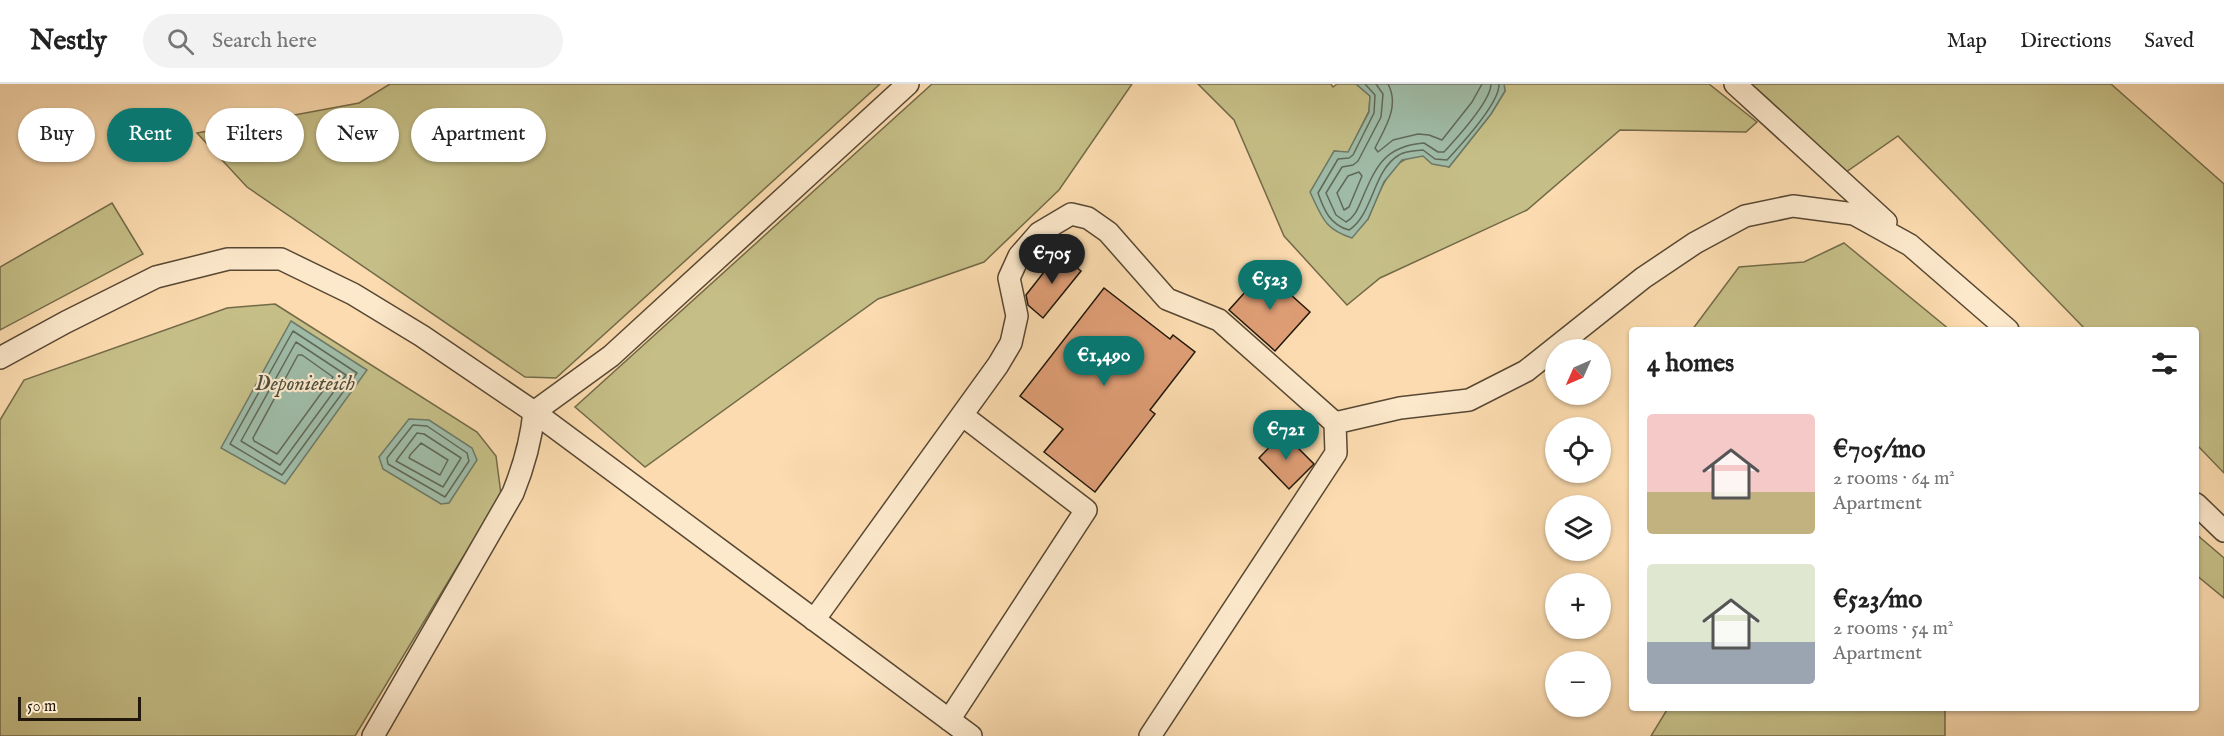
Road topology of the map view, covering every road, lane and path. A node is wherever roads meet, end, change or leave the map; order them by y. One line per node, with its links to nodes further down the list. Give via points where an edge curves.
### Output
1 (908, 84): 6 (lane, via 611,356)
2 (1735, 84): 3 (lane)
3 (1911, 245): 4 (lane); 8 (lane, via 1854,214 1793,206 1745,216 1643,278 1526,371 1470,400 1400,408)
4 (2005, 327)
5 (0, 358): 6 (lane, via 156,277 228,259 281,259 353,294)
6 (534, 412): 11 (lane); 13 (lane, via 524,464 513,493)
7 (962, 415): 8 (lane, via 1011,343 1017,316 1009,278 1019,256 1039,233 1071,214 1088,218 1108,232 1167,299 1219,320); 11 (lane); 12 (lane, via 1086,510)
8 (1335, 423): 15 (lane, via 1336,453)
9 (2199, 507): 10 (lane)
10 (2224, 531)
11 (814, 620): 12 (lane)
12 (949, 720): 14 (lane)
13 (373, 736)
14 (971, 736)
15 (1150, 736)

